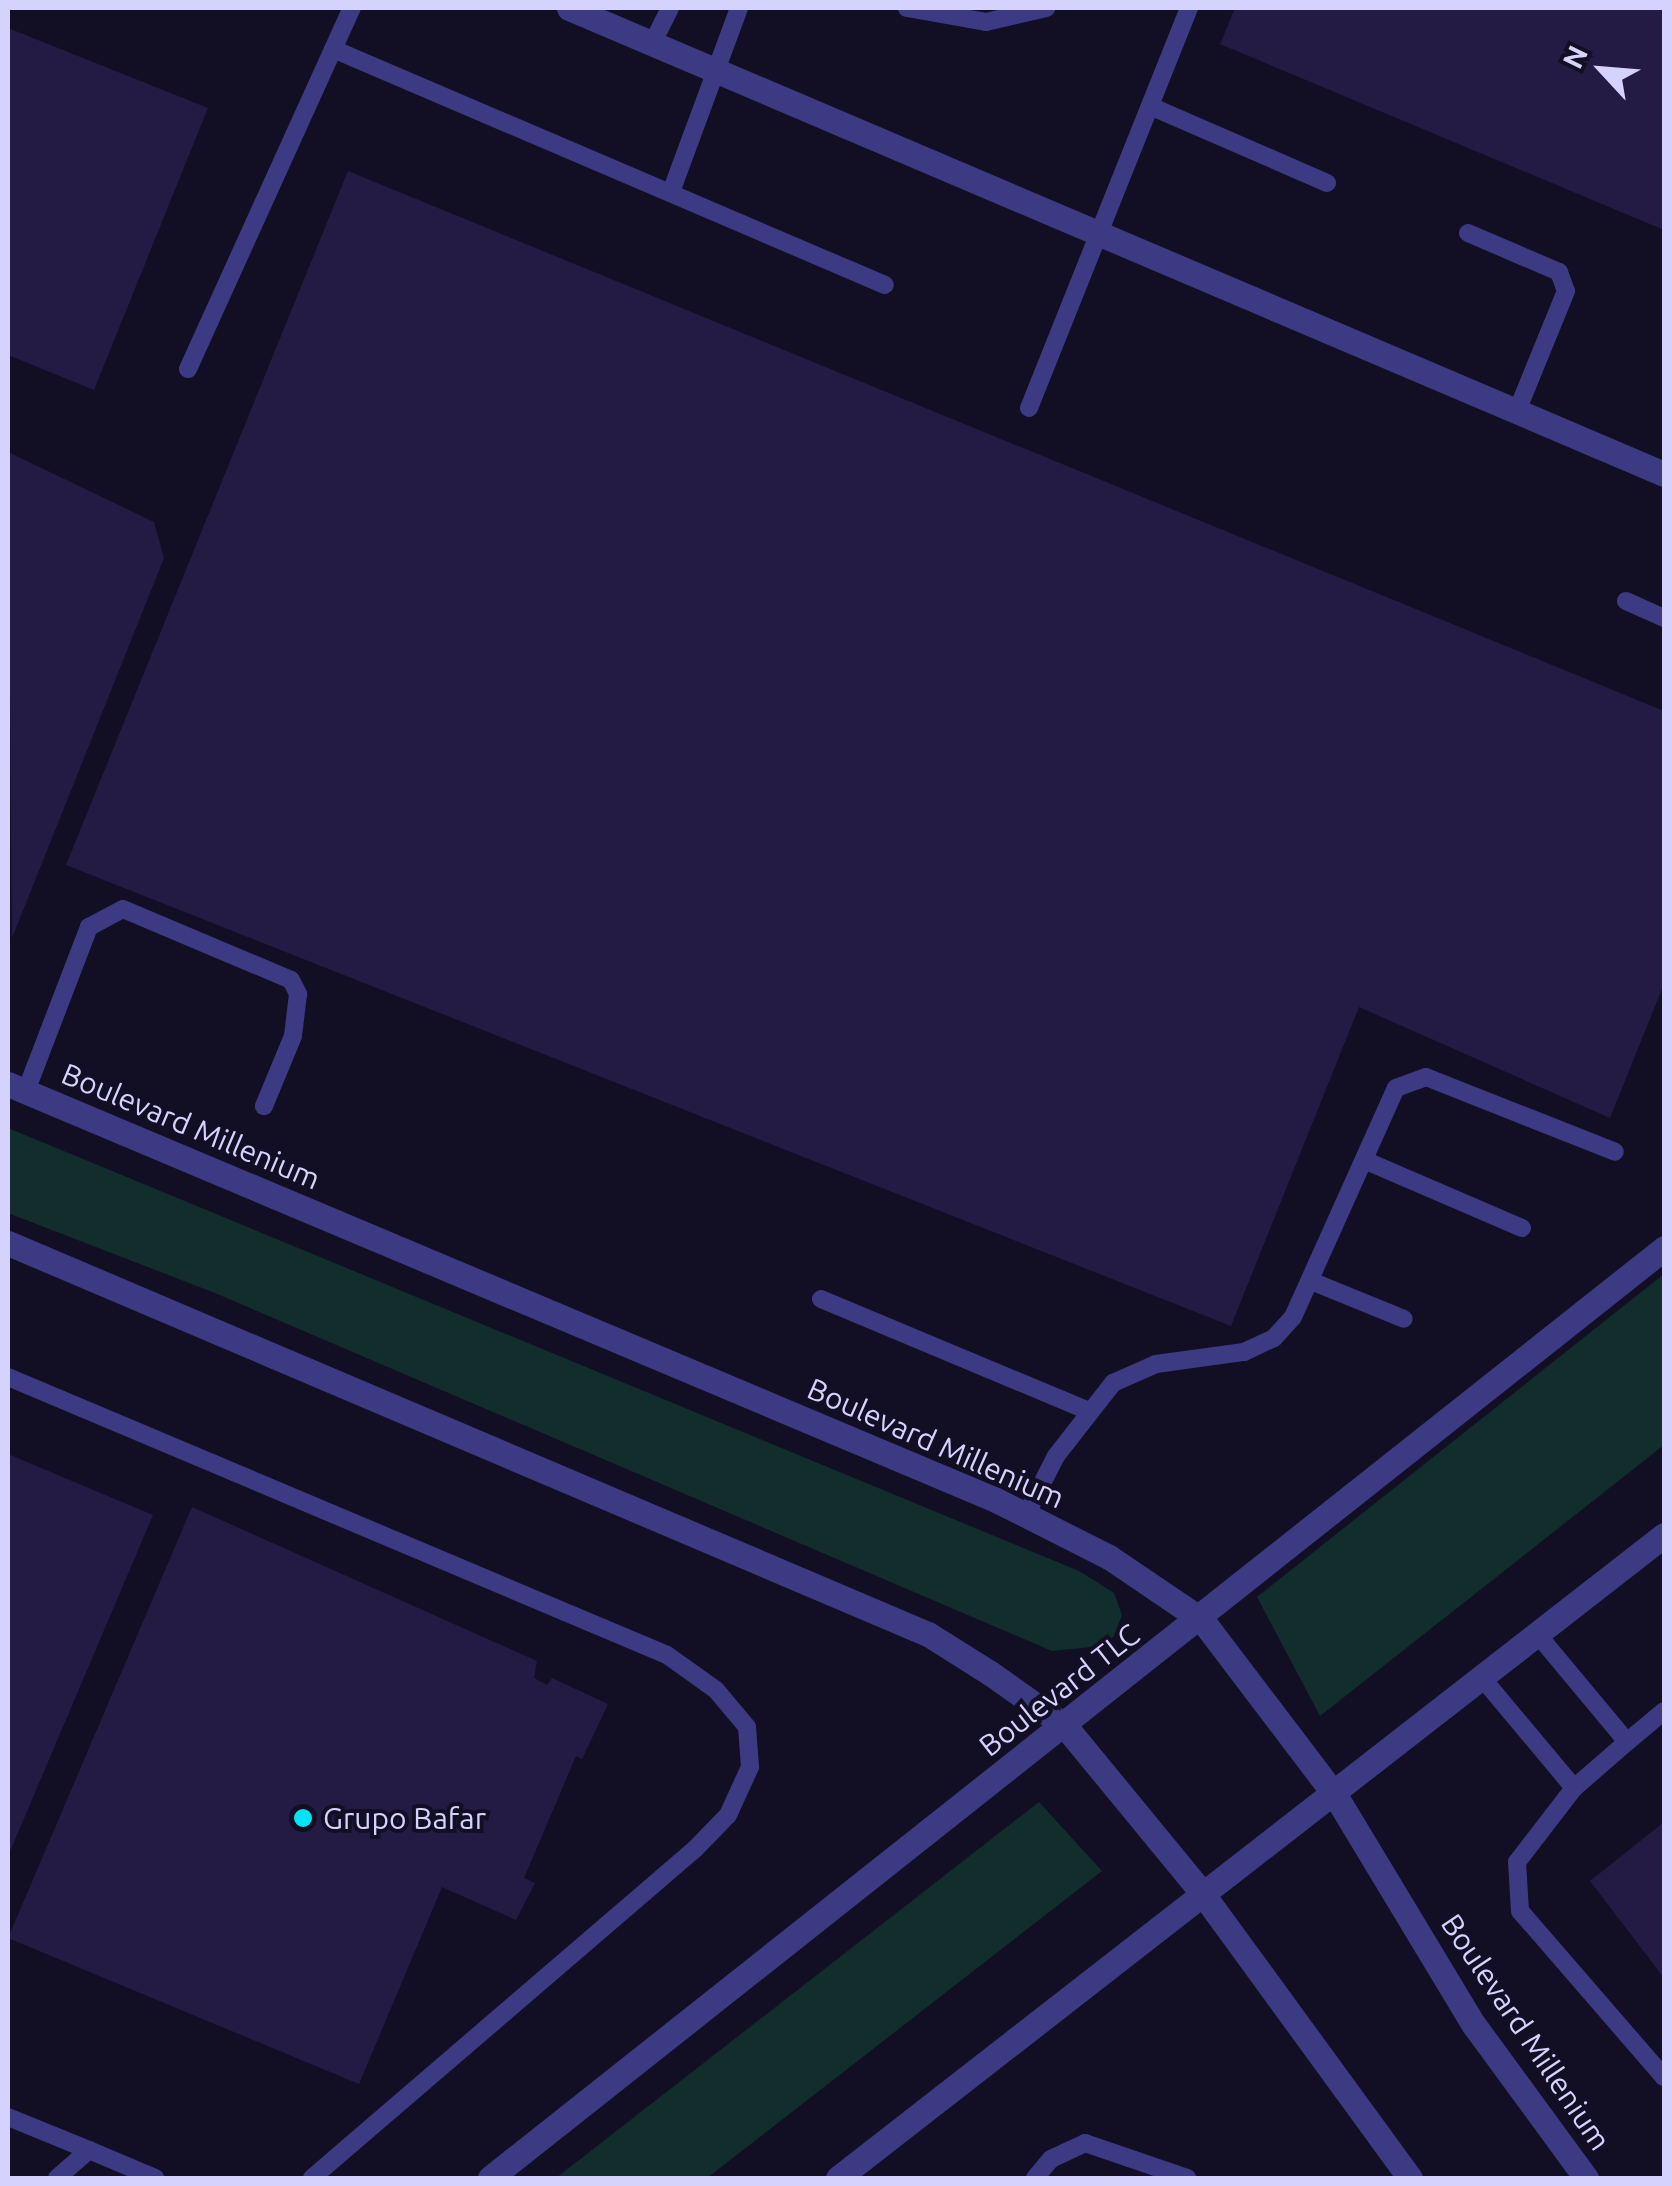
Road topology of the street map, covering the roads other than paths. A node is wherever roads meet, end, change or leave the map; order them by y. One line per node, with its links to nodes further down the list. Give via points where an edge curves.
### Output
1 (352, 8): 9 (lane)
2 (569, 8): 8 (street)
3 (670, 8): 8 (lane)
4 (739, 8): 10 (lane)
5 (907, 8): 6 (lane, via 986,22)
6 (1046, 8)
7 (1189, 8): 11 (lane)
8 (652, 44): 10 (street)
9 (333, 49): 13 (lane); 17 (lane)
10 (718, 70): 13 (lane); 15 (street)
11 (1150, 106): 12 (lane); 15 (lane)
12 (1327, 184)
13 (671, 192): 16 (lane)
14 (1468, 232): 19 (lane, via 1558,272 1566,290)
15 (1100, 234): 18 (lane); 19 (street)
16 (885, 285)
17 (188, 369)
18 (1028, 408)
19 (1518, 411): 20 (street)
20 (1664, 474)
21 (1626, 601): 22 (lane)
22 (1664, 618)
23 (17, 1088): 24 (lane, via 88,927 123,910 291,980 298,1017); 35 (street, Boulevard Millenium)
24 (264, 1106)
25 (1615, 1152): 26 (lane, via 1426,1077 1396,1088)
26 (1364, 1160): 27 (lane); 30 (lane)
27 (1522, 1228)
28 (8, 1243): 41 (street, via 928,1634)
29 (1664, 1248): 37 (street, Boulevard TLC)
30 (1311, 1281): 32 (lane); 34 (lane, via 1274,1338 1244,1352 1156,1364 1114,1383)
31 (821, 1299): 34 (lane)
32 (1404, 1320)
33 (8, 1377): 52 (lane, via 668,1655 716,1690 747,1727 750,1767 717,1826)
34 (1086, 1410): 35 (lane)
35 (1024, 1518): 37 (street, Boulevard Millenium, via 1109,1556)
36 (1664, 1535): 38 (street)
37 (1202, 1620): 41 (street, Boulevard TLC); 44 (street, Boulevard Millenium)
38 (1538, 1635): 39 (street); 42 (lane)
39 (1483, 1679): 43 (lane); 44 (street)
40 (1664, 1711): 42 (lane)
41 (1065, 1726): 45 (street); 53 (street, Boulevard TLC)
42 (1627, 1742): 43 (lane)
43 (1574, 1788): 46 (lane, via 1517,1862 1520,1912)
44 (1335, 1796): 45 (street); 58 (street, Boulevard Millenium, via 1474,2024)
45 (1202, 1893): 54 (street); 57 (street)
46 (1664, 2077)
47 (8, 2118): 48 (lane)
48 (88, 2150): 50 (lane); 51 (lane)
49 (1160, 2173): 55 (lane, via 1085,2143 1052,2159); 56 (lane)
50 (57, 2178)
51 (155, 2178)
52 (312, 2178)
53 (490, 2178)
54 (838, 2178)
55 (1035, 2178)
56 (1187, 2178)
57 (1410, 2178)
58 (1586, 2178)

